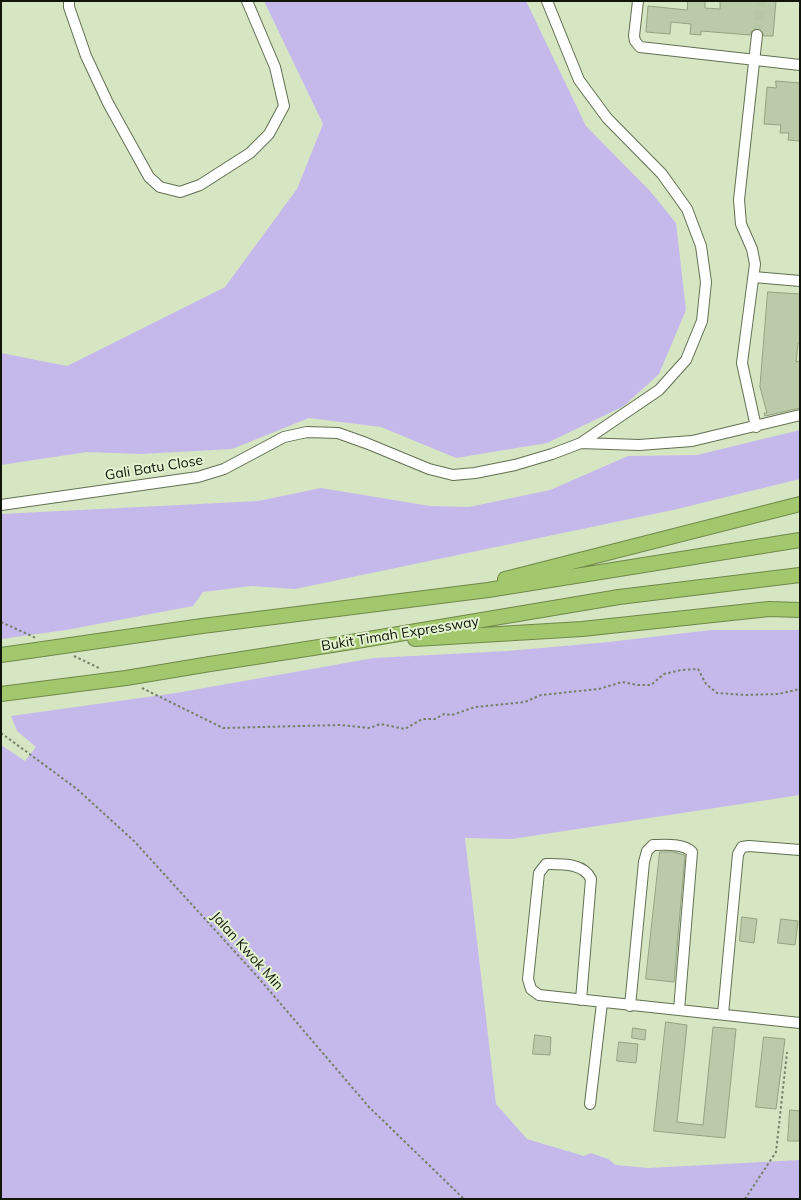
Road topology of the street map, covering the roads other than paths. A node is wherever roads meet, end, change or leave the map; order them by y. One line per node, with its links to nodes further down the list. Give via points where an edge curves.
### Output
1 (69, 1): 2 (street, via 86,56 148,177 160,187 180,192 200,185 250,153 269,134 284,106 274,67)
2 (247, 1)
3 (547, 1): 12 (street, via 579,80 607,118 662,174 687,209 701,246 706,282 702,321 686,360 659,390)
4 (638, 1): 6 (street, via 634,36 640,46)
5 (758, 35): 6 (street)
6 (755, 60): 7 (street); 8 (street, via 739,200 741,224 754,257)
7 (800, 65)
8 (754, 277): 9 (street); 11 (street, via 742,363)
9 (800, 281)
10 (800, 415): 11 (street)
11 (756, 427): 12 (street, via 692,441 639,445)
12 (581, 443): 14 (street, Gali Batu Close, via 515,465 453,475 429,469 338,433 307,432 284,437 224,469 198,477)
13 (800, 504): 17 (highway, via 505,579 495,582)
14 (1, 506)
15 (800, 540): 17 (highway)
16 (800, 575): 19 (highway, Bukit Timah Expressway, via 619,597)
17 (488, 590): 20 (highway, bridge)
18 (800, 610): 19 (highway, via 769,609 582,629)
19 (344, 643): 21 (highway, Bukit Timah Expressway, bridge, via 126,678)
20 (1, 655)
21 (1, 694)
22 (800, 850): 27 (street, via 749,846 742,847 738,854)
23 (581, 1000): 23 (street, via 539,995 531,989 528,979 539,873 546,864 581,867 591,879); 24 (street)
24 (602, 1003): 25 (street); 29 (street)
25 (630, 1006): 26 (street); 26 (street, via 647,851 653,844 678,846 692,852)
26 (679, 1010): 27 (street)
27 (723, 1014): 28 (street)
28 (800, 1023)
29 (590, 1104)

